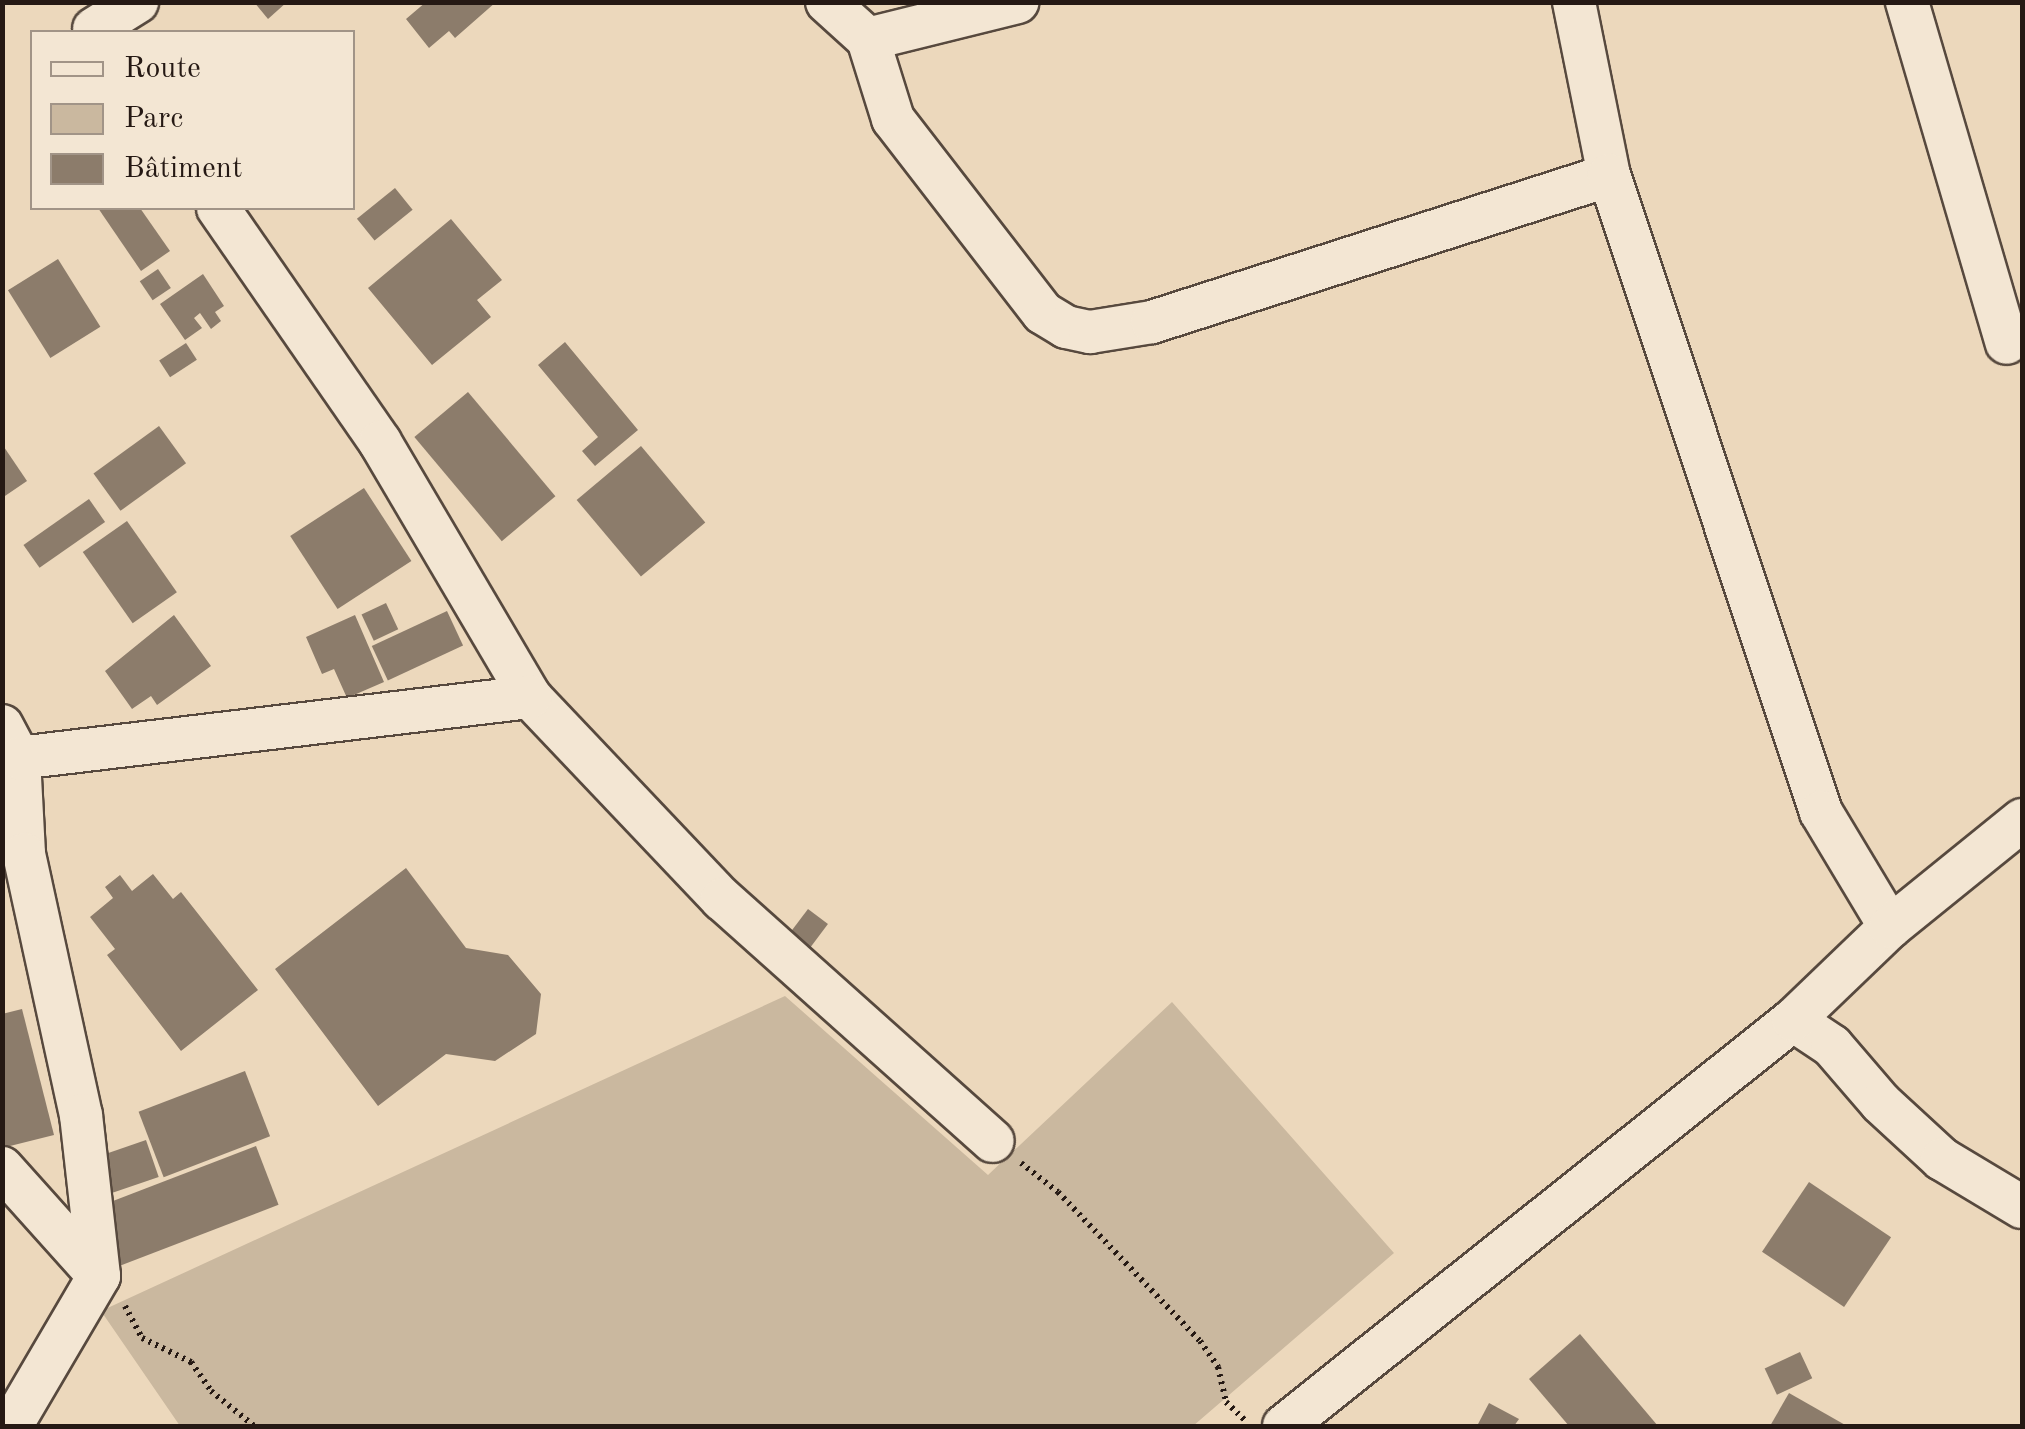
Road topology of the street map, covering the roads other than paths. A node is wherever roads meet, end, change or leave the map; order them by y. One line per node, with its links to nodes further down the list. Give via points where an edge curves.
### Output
1 (137, 2): 6 (street)
2 (826, 2): 7 (street)
3 (1016, 2): 7 (street)
4 (1574, 2): 8 (street)
5 (1907, 2): 10 (street)
6 (88, 21)
7 (868, 39): 8 (street, via 892,119 1042,313 1090,332 1152,322)
8 (1609, 175): 14 (street, via 1821,812)
9 (219, 210): 11 (street, via 380,442)
10 (2007, 343)
11 (530, 697): 12 (street); 16 (street, via 722,899)
12 (11, 742): 19 (street, via 24,854 82,1115)
13 (2022, 820): 14 (street)
14 (1890, 926): 15 (street)
15 (1794, 1020): 18 (street, via 1832,1046 1880,1103 1942,1159); 21 (street)
16 (993, 1141)
17 (2, 1168): 19 (street)
18 (2022, 1207)
19 (99, 1276): 20 (street)
20 (10, 1426)
21 (1284, 1426)

